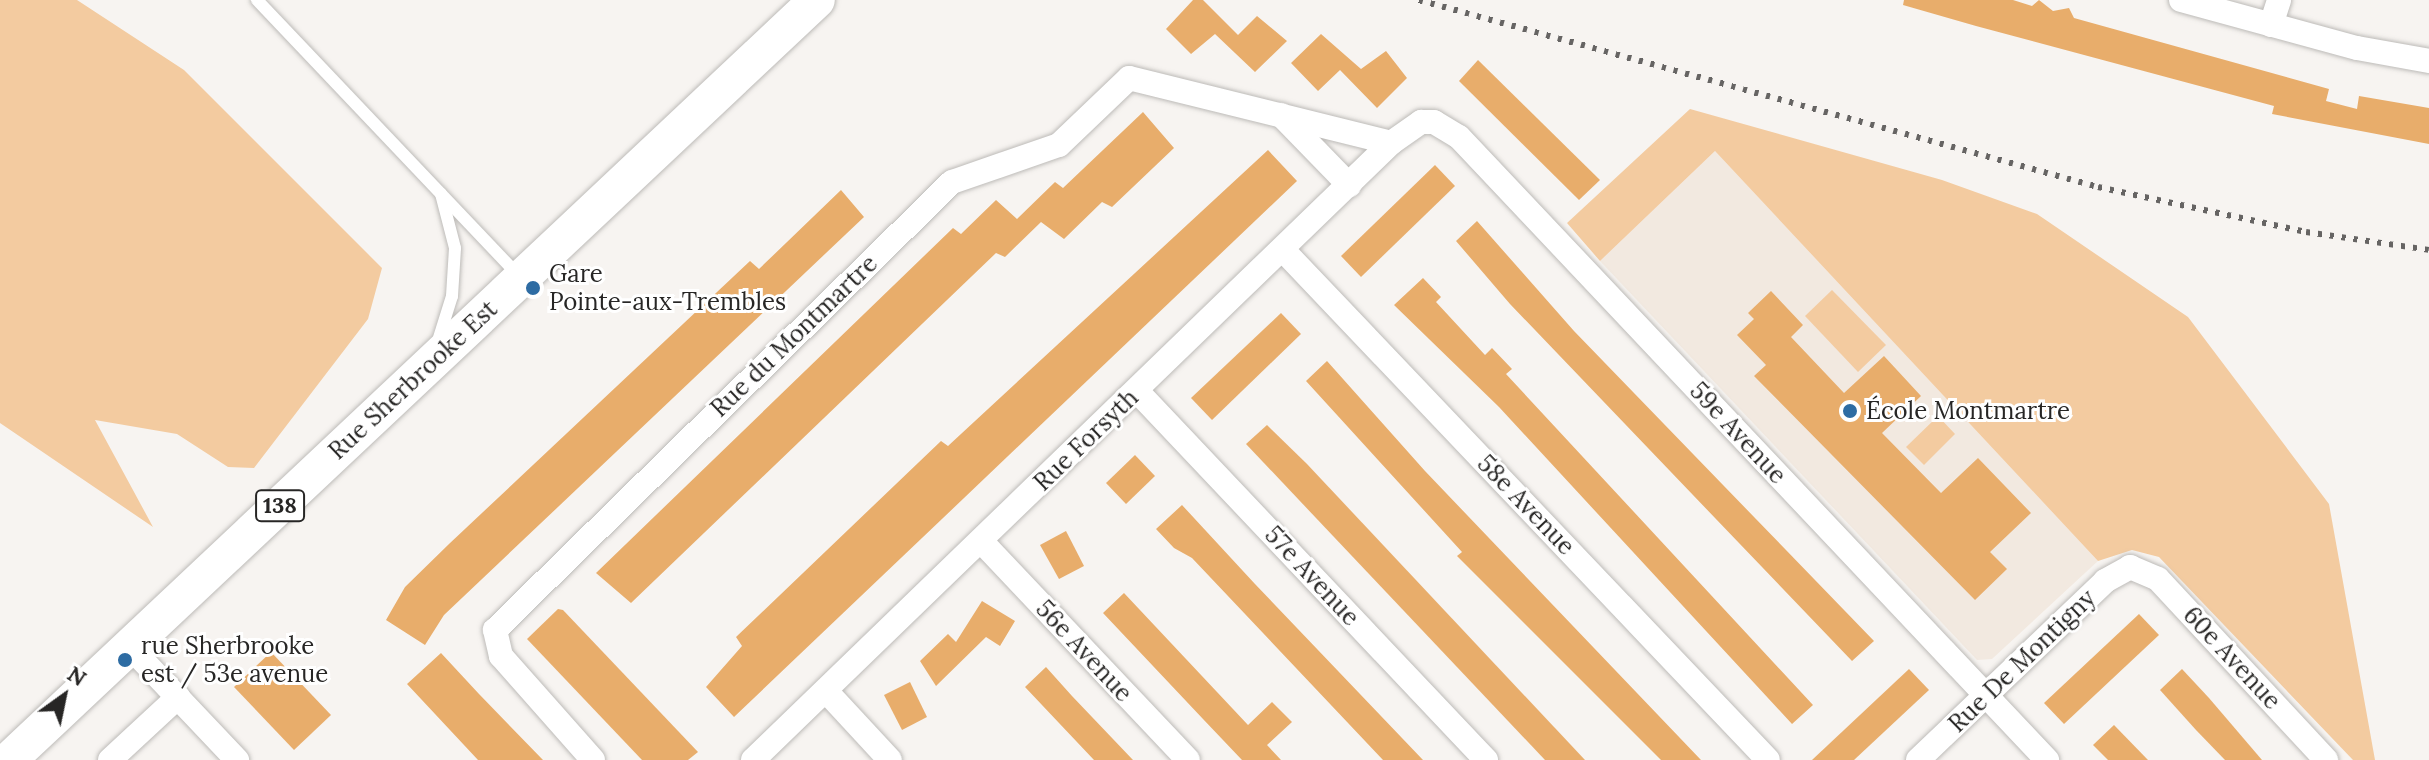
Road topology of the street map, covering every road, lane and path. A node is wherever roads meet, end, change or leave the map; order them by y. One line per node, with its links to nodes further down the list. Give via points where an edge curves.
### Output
1 (257, 0): 11 (lane)
2 (817, 0): 13 (main road, Rue Sherbrooke Est / 138)
3 (2181, 0): 5 (street)
4 (2279, 0): 5 (street)
5 (2271, 25): 6 (street)
6 (2429, 61)
7 (1280, 113): 9 (street, Rue du Montmartre); 10 (street); 25 (street, Rue du Montmartre, via 1129,78 1059,145 952,182 495,630 501,656)
8 (1421, 122): 9 (street, Rue Forsyth); 20 (street, 59e Avenue, via 1434,122 1459,137)
9 (1391, 143): 10 (street, Rue Forsyth)
10 (1349, 185): 12 (street, Rue Forsyth)
11 (440, 191): 13 (lane); 14 (lane, via 455,248 452,296)
12 (1284, 251): 15 (street, Rue Forsyth); 30 (street, 58e Avenue)
13 (522, 279): 14 (main road, Rue Sherbrooke Est / 138)
14 (430, 364): 18 (main road, Rue Sherbrooke Est / 138)
15 (1137, 391): 16 (street, Rue Forsyth); 29 (street, 57e Avenue)
16 (981, 541): 19 (street, Rue Forsyth); 28 (street, 56e Avenue)
17 (2130, 567): 20 (street, Rue De Montigny, via 2105,581); 33 (street, 60e Avenue, via 2158,579)
18 (130, 647): 21 (street); 22 (main road, Rue Sherbrooke Est / 138)
19 (826, 691): 26 (street, Rue Forsyth); 27 (street)
20 (1986, 696): 31 (street, Rue De Montigny); 32 (street, 59e Avenue)
21 (178, 697): 23 (street); 24 (street)
22 (9, 760)
23 (110, 760)
24 (237, 760)
25 (593, 760)
26 (753, 760)
27 (890, 760)
28 (1188, 760)
29 (1486, 760)
30 (1768, 760)
31 (1918, 760)
32 (2047, 760)
33 (2326, 760)

